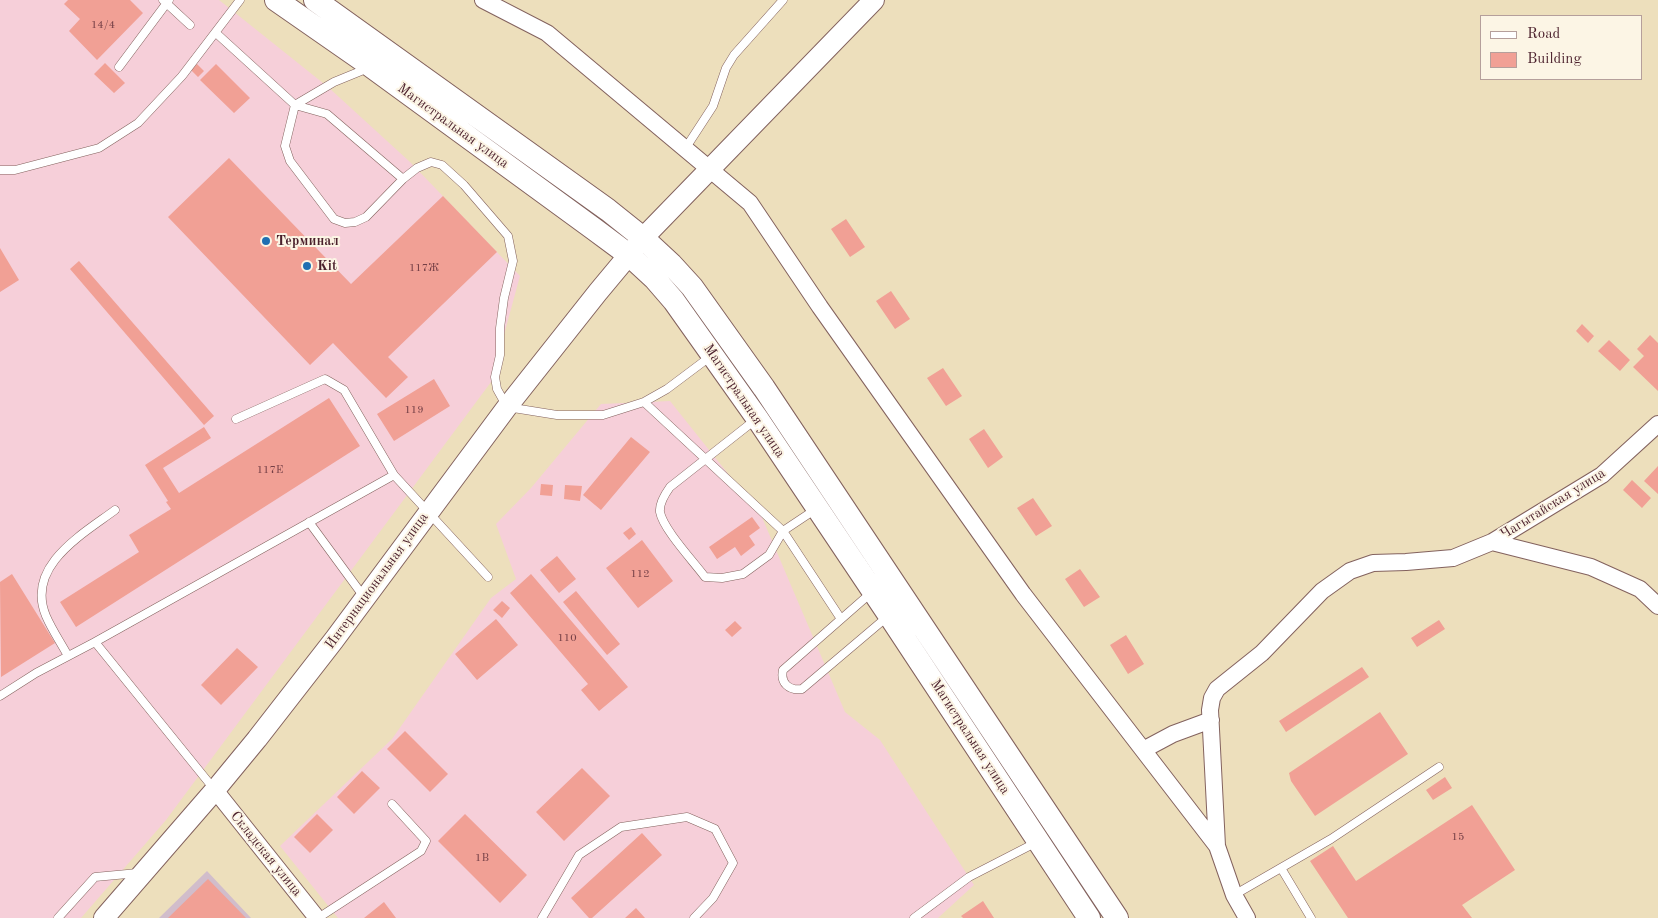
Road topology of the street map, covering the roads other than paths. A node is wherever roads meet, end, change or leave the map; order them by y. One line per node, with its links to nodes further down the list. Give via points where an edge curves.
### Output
1 (240, 0): 9 (lane)
2 (276, 0): 10 (main road, Магистральная улица)
3 (316, 0): 10 (main road, Магистральная улица)
4 (483, 0): 13 (street, via 547,33)
5 (782, 0): 13 (lane, via 734,55 726,68 714,106)
6 (874, 0): 14 (street, Интернациональная улица)
7 (166, 1): 8 (lane); 11 (lane)
8 (190, 25)
9 (216, 33): 12 (lane); 15 (lane, via 138,123 99,148 15,170)
10 (374, 56): 12 (lane, via 361,71 334,82); 17 (main road, Магистральная улица, via 608,210); 18 (main road, Магистральная улица)
11 (119, 67)
12 (295, 105): 16 (lane, via 327,114); 16 (lane, via 285,146 290,161 334,219 345,223 366,217)
13 (685, 149): 14 (street)
14 (710, 169): 17 (street, Интернациональная улица); 43 (street, via 750,203 1023,594)
15 (0, 170)
16 (404, 179): 21 (lane, via 431,162 442,165 508,236 513,261 504,298 495,377 497,390)
17 (643, 238): 18 (street, Интернациональная улица); 59 (main road, Магистральная улица, via 672,264 692,288 764,388)
18 (629, 255): 19 (main road, Магистральная улица, via 674,301); 21 (street, Интернациональная улица)
19 (713, 355): 20 (lane); 22 (main road, Магистральная улица)
20 (644, 402): 21 (lane, via 603,415 557,415); 25 (lane)
21 (508, 407): 29 (street, Интернациональная улица)
22 (757, 418): 25 (lane); 27 (main road, Магистральная улица)
23 (236, 419): 26 (lane, via 325,379 344,390)
24 (1658, 424): 32 (street, Чагытайская улица, via 1602,475)
25 (705, 460): 31 (lane); 31 (lane, via 670,487 660,510 664,523 705,577 743,574 770,554)
26 (394, 475): 29 (lane); 30 (lane)
27 (817, 508): 31 (lane); 34 (main road, Магистральная улица)
28 (115, 510): 40 (lane, via 65,548 50,567 41,588 46,614)
29 (428, 511): 33 (lane); 35 (street, Интернациональная улица)
30 (309, 522): 35 (lane); 39 (lane)
31 (783, 531): 38 (lane)
32 (1492, 542): 36 (street, via 1591,566 1640,589); 42 (street, Чагытайская улица, via 1453,558 1373,563 1350,571 1322,591 1262,653 1217,689 1212,698)
33 (488, 577)
34 (873, 591): 37 (main road, Магистральная улица); 38 (lane)
35 (365, 598): 45 (street, Интернациональная улица)
36 (1658, 606)
37 (890, 615): 38 (lane, via 802,689 790,689 783,680 784,670); 47 (main road, Магистральная улица)
38 (841, 619)
39 (95, 642): 40 (lane); 45 (lane)
40 (68, 656): 41 (lane)
41 (0, 696)
42 (1211, 720): 43 (street, via 1173,734); 48 (street, Чагытайская улица)
43 (1143, 750): 48 (street)
44 (1439, 767): 49 (lane)
45 (215, 790): 50 (street, Интернациональная улица); 54 (street, Складская улица)
46 (392, 804): 54 (lane, via 426,841 421,850)
47 (1038, 841): 57 (lane, via 969,877); 58 (main road, Магистральная улица)
48 (1217, 846): 51 (street)
49 (1281, 868): 51 (lane); 61 (lane)
50 (144, 872): 52 (lane, via 95,878); 53 (street, Интернациональная улица)
51 (1234, 895): 60 (street)
52 (58, 918)
53 (104, 918)
54 (318, 918)
55 (542, 918): 56 (lane, via 579,855 620,827 687,817 715,830 732,863 713,898)
56 (694, 918)
57 (914, 918)
58 (1089, 918)
59 (1117, 918)
60 (1247, 918)
61 (1311, 918)

